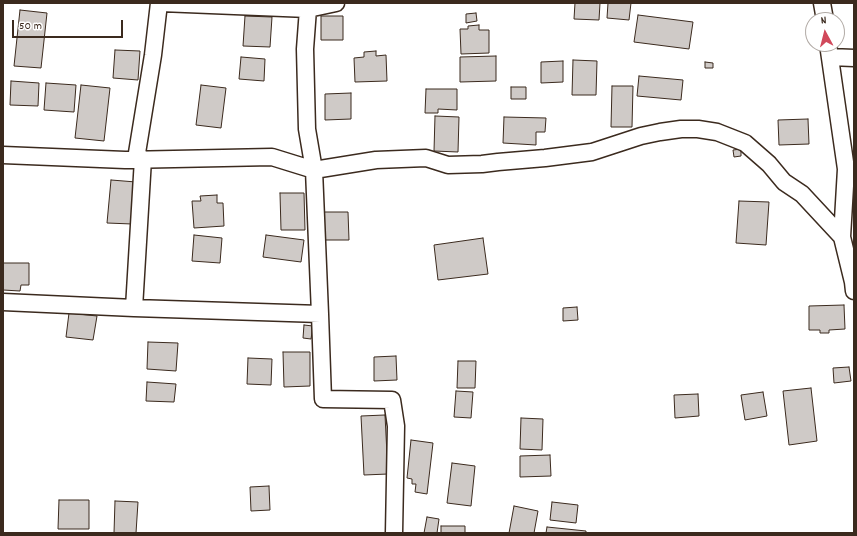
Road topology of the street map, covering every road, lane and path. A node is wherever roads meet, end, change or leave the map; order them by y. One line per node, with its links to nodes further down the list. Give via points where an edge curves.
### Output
1 (160, 3): 3 (street); 8 (street)
2 (336, 3): 3 (street)
3 (310, 6): 9 (street, via 305,48 307,129)
4 (829, 52): 10 (street, via 846,169)
5 (835, 52): 6 (street)
6 (854, 58)
7 (3, 155): 8 (street)
8 (140, 159): 9 (street, via 272,157); 13 (street)
9 (314, 170): 10 (street, via 376,160 426,158 448,165 545,158 592,152 660,132 698,129 717,132 745,143 769,164 784,182 802,194); 14 (street)
10 (842, 237): 11 (street)
11 (854, 285)
12 (3, 302): 13 (street)
13 (134, 308): 14 (street)
14 (320, 314): 15 (street, via 323,399 392,400 396,426)
15 (394, 533)

